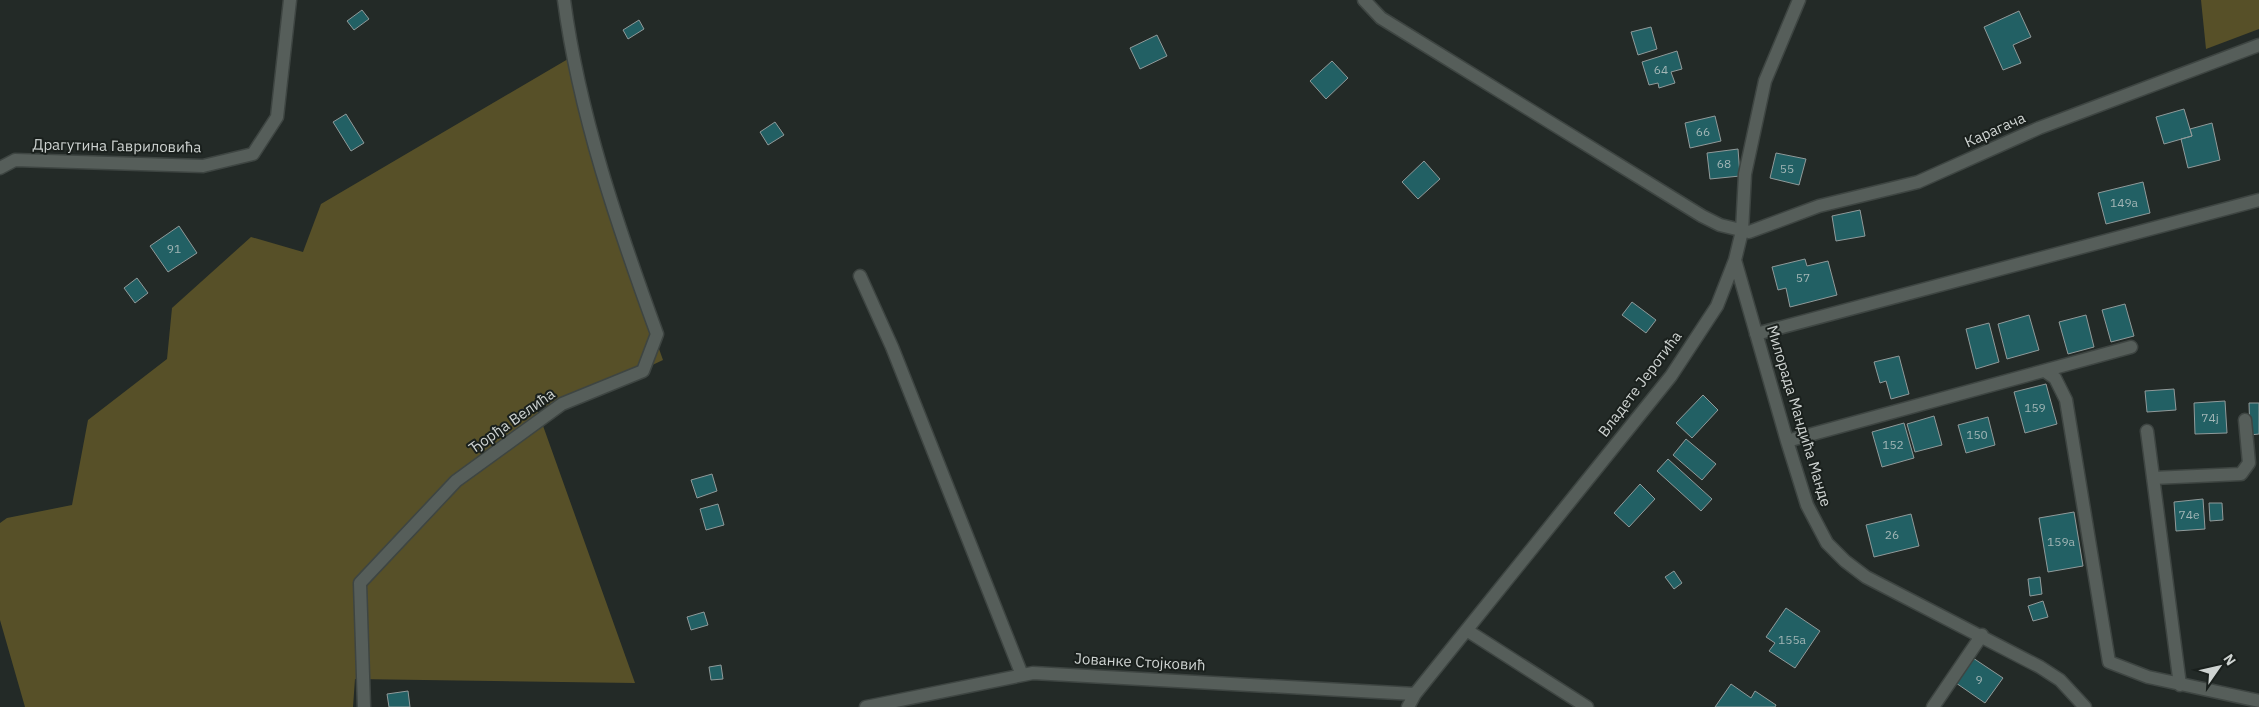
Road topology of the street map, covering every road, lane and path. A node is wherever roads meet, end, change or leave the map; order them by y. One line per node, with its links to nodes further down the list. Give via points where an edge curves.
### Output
1 (290, 0): 6 (street, Драгутина Гавриловића, via 277,117 254,154 203,166 14,160)
2 (564, 0): 24 (street, Ђорђа Велића, via 571,51 618,226 657,334 643,371 562,404 456,481 360,583)
3 (1364, 0): 8 (street, via 1381,18 1702,216)
4 (1799, 0): 8 (street, Владете Јеротића, via 1765,81 1745,174)
5 (2259, 45): 8 (street, Карагача, via 2039,128 1918,182 1819,206 1760,229)
6 (0, 168)
7 (2259, 200): 11 (street)
8 (1742, 231): 9 (street, Владете Јеротића)
9 (1735, 260): 11 (street, Милорада Мандића Манде); 18 (street, Владете Јеротића, via 1717,306 1671,376)
10 (860, 276): 20 (street, via 892,347)
11 (1756, 334): 16 (street, Милорада Мандића Манде)
12 (2132, 347): 13 (street)
13 (2045, 371): 16 (street); 21 (street, via 2055,378 2066,400 2109,662)
14 (2245, 420): 17 (street, via 2249,463 2241,474)
15 (2147, 431): 17 (street)
16 (1787, 441): 19 (street, Милорада Мандића Манде, via 1816,525 1827,543 1845,561 1866,577)
17 (2153, 478): 21 (street)
18 (1468, 631): 22 (street, Владете Јеротића); 27 (street)
19 (1982, 635): 28 (street); 29 (street, Милорада Мандића Манде, via 2060,680)
20 (1022, 675): 22 (street, Јованке Стојковић, via 1033,672); 25 (street, Јованке Стојковић)
21 (2180, 685): 23 (street)
22 (1415, 694): 26 (street, Владете Јеротића)
23 (2259, 701)
24 (364, 707)
25 (866, 707)
26 (1408, 707)
27 (1587, 707)
28 (1932, 707)
29 (2085, 707)

